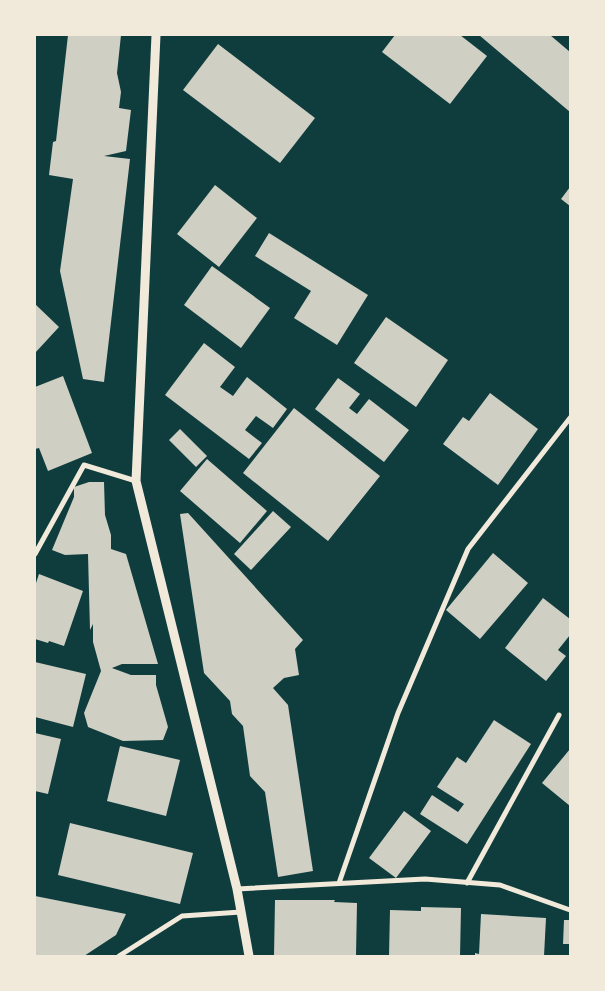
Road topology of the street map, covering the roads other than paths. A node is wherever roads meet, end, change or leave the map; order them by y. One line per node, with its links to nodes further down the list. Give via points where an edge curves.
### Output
1 (156, 35): 3 (street)
2 (570, 418): 7 (street, via 468,549 398,713)
3 (136, 481): 4 (street, via 84,465); 8 (street)
4 (35, 554)
5 (559, 715): 6 (street)
6 (467, 882): 7 (street, via 425,879); 9 (street, via 500,885)
7 (339, 883): 8 (street)
8 (237, 889): 10 (street)
9 (570, 910)
10 (241, 912): 11 (street, via 182,916); 12 (street)
11 (119, 956)
12 (249, 956)

